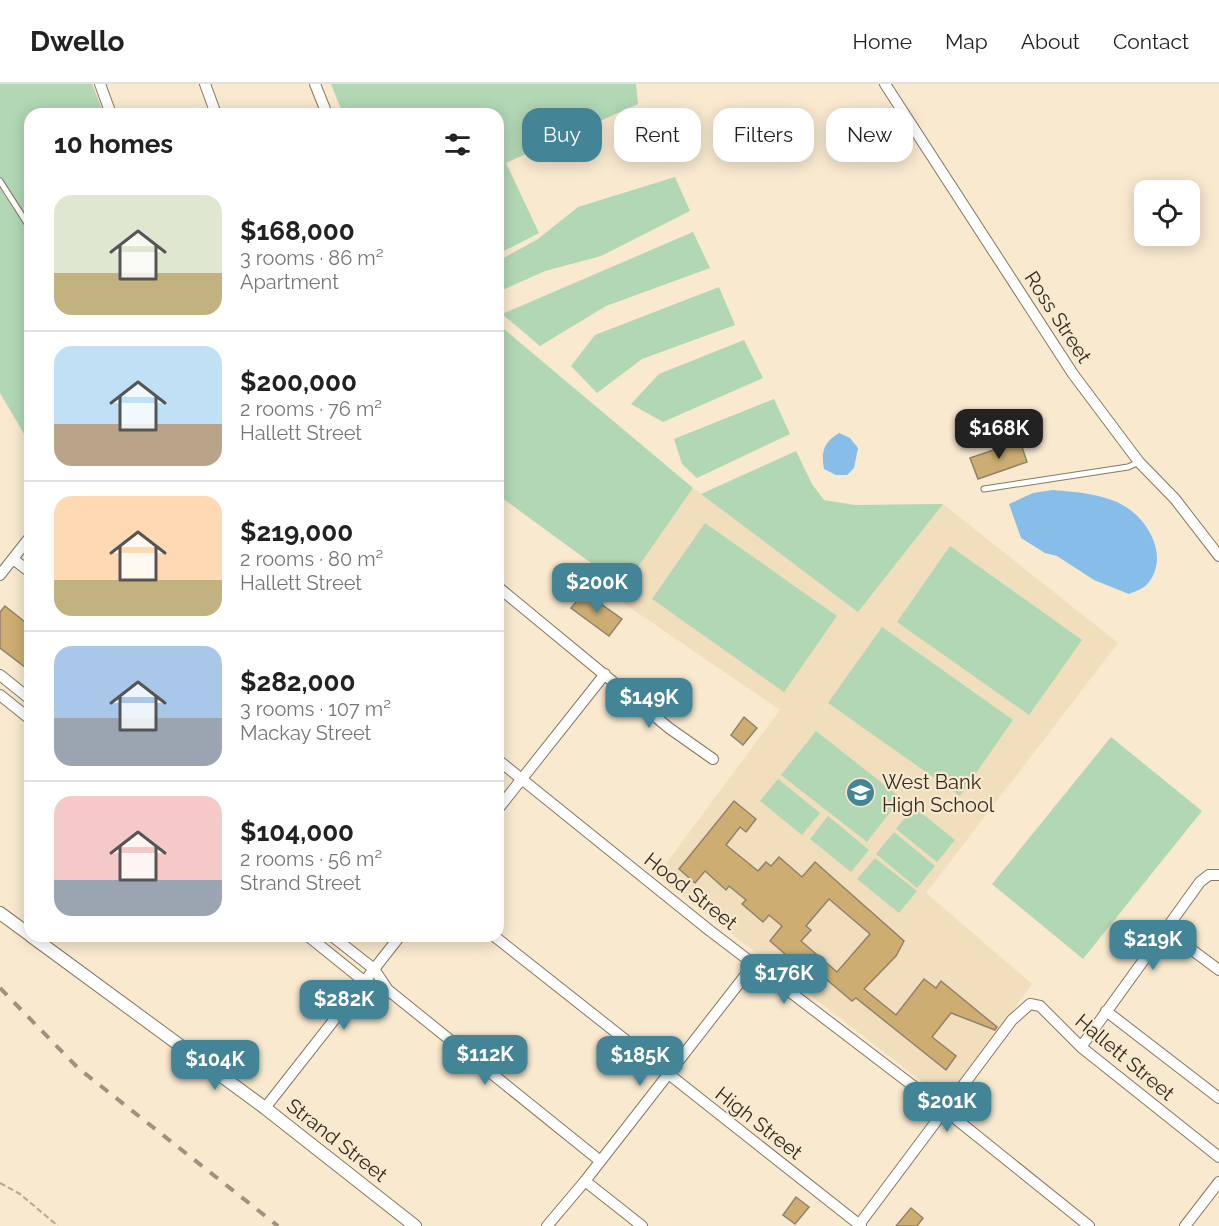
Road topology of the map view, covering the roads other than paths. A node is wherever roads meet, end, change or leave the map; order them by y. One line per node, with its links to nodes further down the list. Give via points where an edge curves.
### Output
1 (100, 84): 5 (street)
2 (205, 84): 6 (street)
3 (315, 84): 7 (street)
4 (885, 84): 10 (street, Ross Street, via 1073,374)
5 (109, 108)
6 (214, 108)
7 (324, 108)
8 (0, 182): 9 (lane)
9 (24, 219)
10 (1139, 462): 11 (lane, via 1128,467); 13 (street, Ross Street, via 1175,499)
11 (984, 489)
12 (24, 544): 14 (street)
13 (1219, 556)
14 (13, 558): 15 (street); 16 (street)
15 (24, 567)
16 (0, 575)
17 (504, 592): 18 (street)
18 (605, 674): 23 (street); 25 (street)
19 (0, 675): 20 (street)
20 (24, 694)
21 (0, 695): 22 (street)
22 (24, 714)
23 (713, 759)
24 (504, 764): 25 (street, Hood Street)
25 (522, 778): 26 (street); 36 (street, Hood Street)
26 (504, 801)
27 (1219, 875): 30 (street, via 1203,878)
28 (0, 913): 29 (street, Strand Street)
29 (24, 928)
30 (1165, 930): 38 (street); 41 (street)
31 (44, 942): 45 (street, Strand Street)
32 (315, 942): 39 (street)
33 (340, 942): 37 (street)
34 (395, 942): 37 (street)
35 (502, 942): 43 (street, High Street)
36 (754, 964): 43 (street); 46 (street, Hood Street)
37 (374, 969): 39 (street); 40 (street)
38 (1219, 970)
39 (365, 982): 40 (street); 45 (street)
40 (388, 990): 48 (street)
41 (1106, 1011): 42 (street); 44 (street)
42 (1081, 1047): 46 (street, Hallett Street, via 1034,1004 1024,1006); 47 (street, Hallett Street)
43 (669, 1074): 48 (street); 51 (street, High Street)
44 (1219, 1098)
45 (265, 1108): 52 (street, Strand Street)
46 (946, 1111): 51 (street); 55 (street, Hood Street)
47 (1219, 1157)
48 (599, 1160): 49 (street)
49 (585, 1181): 53 (street); 54 (street)
50 (1219, 1182): 56 (street)
51 (860, 1225)
52 (415, 1226)
53 (547, 1226)
54 (642, 1226)
55 (1089, 1226)
56 (1185, 1226)

